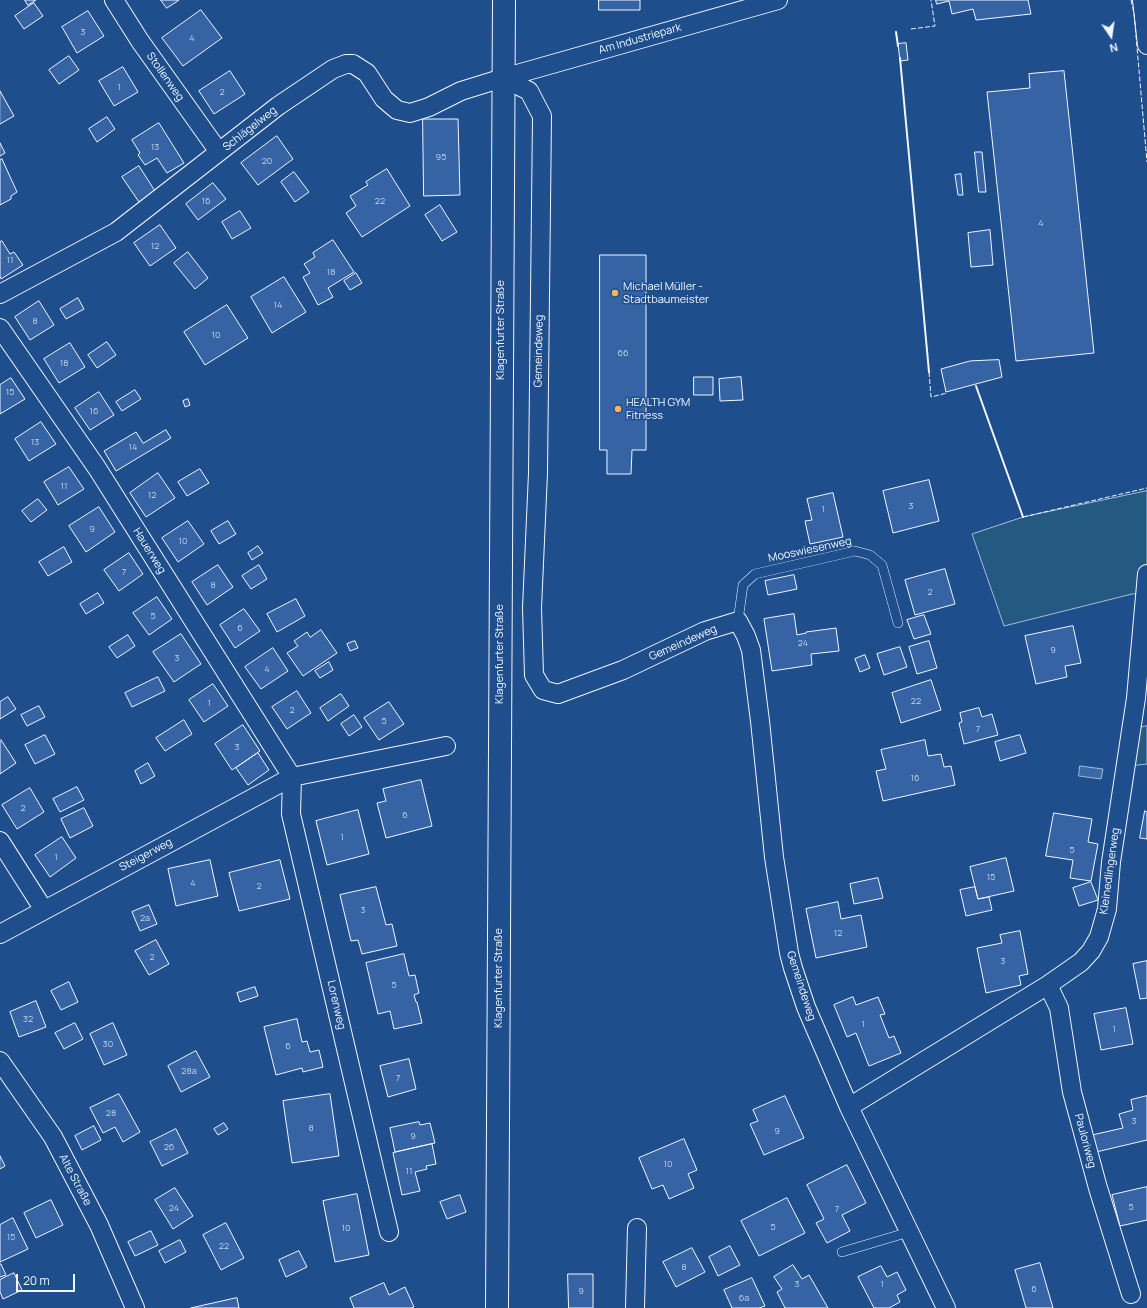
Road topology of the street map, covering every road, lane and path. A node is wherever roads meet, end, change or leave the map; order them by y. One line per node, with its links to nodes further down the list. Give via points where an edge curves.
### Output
1 (114, 0): 7 (street, Stollenweg)
2 (504, 0): 6 (main road, Klagenfurter Straße)
3 (778, 0): 6 (street, Am Industriepark)
4 (1142, 0): 5 (street)
5 (1147, 45)
6 (503, 78): 7 (street, Schlägelweg, via 461,91 429,107 410,113 397,110 384,99 366,73 353,64 346,64 333,69 278,106); 11 (street, Gemeindeweg, via 529,91 542,116 538,473 532,608 534,675 543,690 558,694 623,670 705,631); 27 (main road, Klagenfurter Straße)
7 (219, 152): 8 (street, Schlägelweg, via 116,232)
8 (0, 294)
9 (0, 328): 14 (street, Hauerweg, via 97,468)
10 (1147, 574): 18 (street, Kleinedlingerweg, via 1136,698 1111,862 1107,909 1099,937 1091,950 1081,962)
11 (738, 621): 12 (lane, Mooswiesenweg, via 743,585 755,574 855,551 870,555 882,564); 20 (street, Gemeindeweg, via 750,650 788,953 806,1007)
12 (898, 623)
13 (446, 746): 14 (street, Steigerweg)
14 (292, 777): 16 (street, Steigerweg); 22 (street, Lorenweg, via 291,814)
15 (0, 841): 16 (street)
16 (44, 910): 17 (street, Steigerweg)
17 (0, 934)
18 (1048, 985): 20 (street, Kleinedlingerweg); 25 (street, Pauloriweg, via 1059,1008 1072,1092)
19 (0, 1061): 26 (street, Alte Straße, via 53,1137 99,1225)
20 (849, 1107): 23 (street, Gemeindeweg)
21 (637, 1228): 28 (street)
22 (389, 1232)
23 (909, 1232): 24 (lane); 29 (street, Gemeindeweg)
24 (842, 1252)
25 (1131, 1294)
26 (135, 1308)
27 (497, 1308)
28 (635, 1308)
29 (946, 1308)

